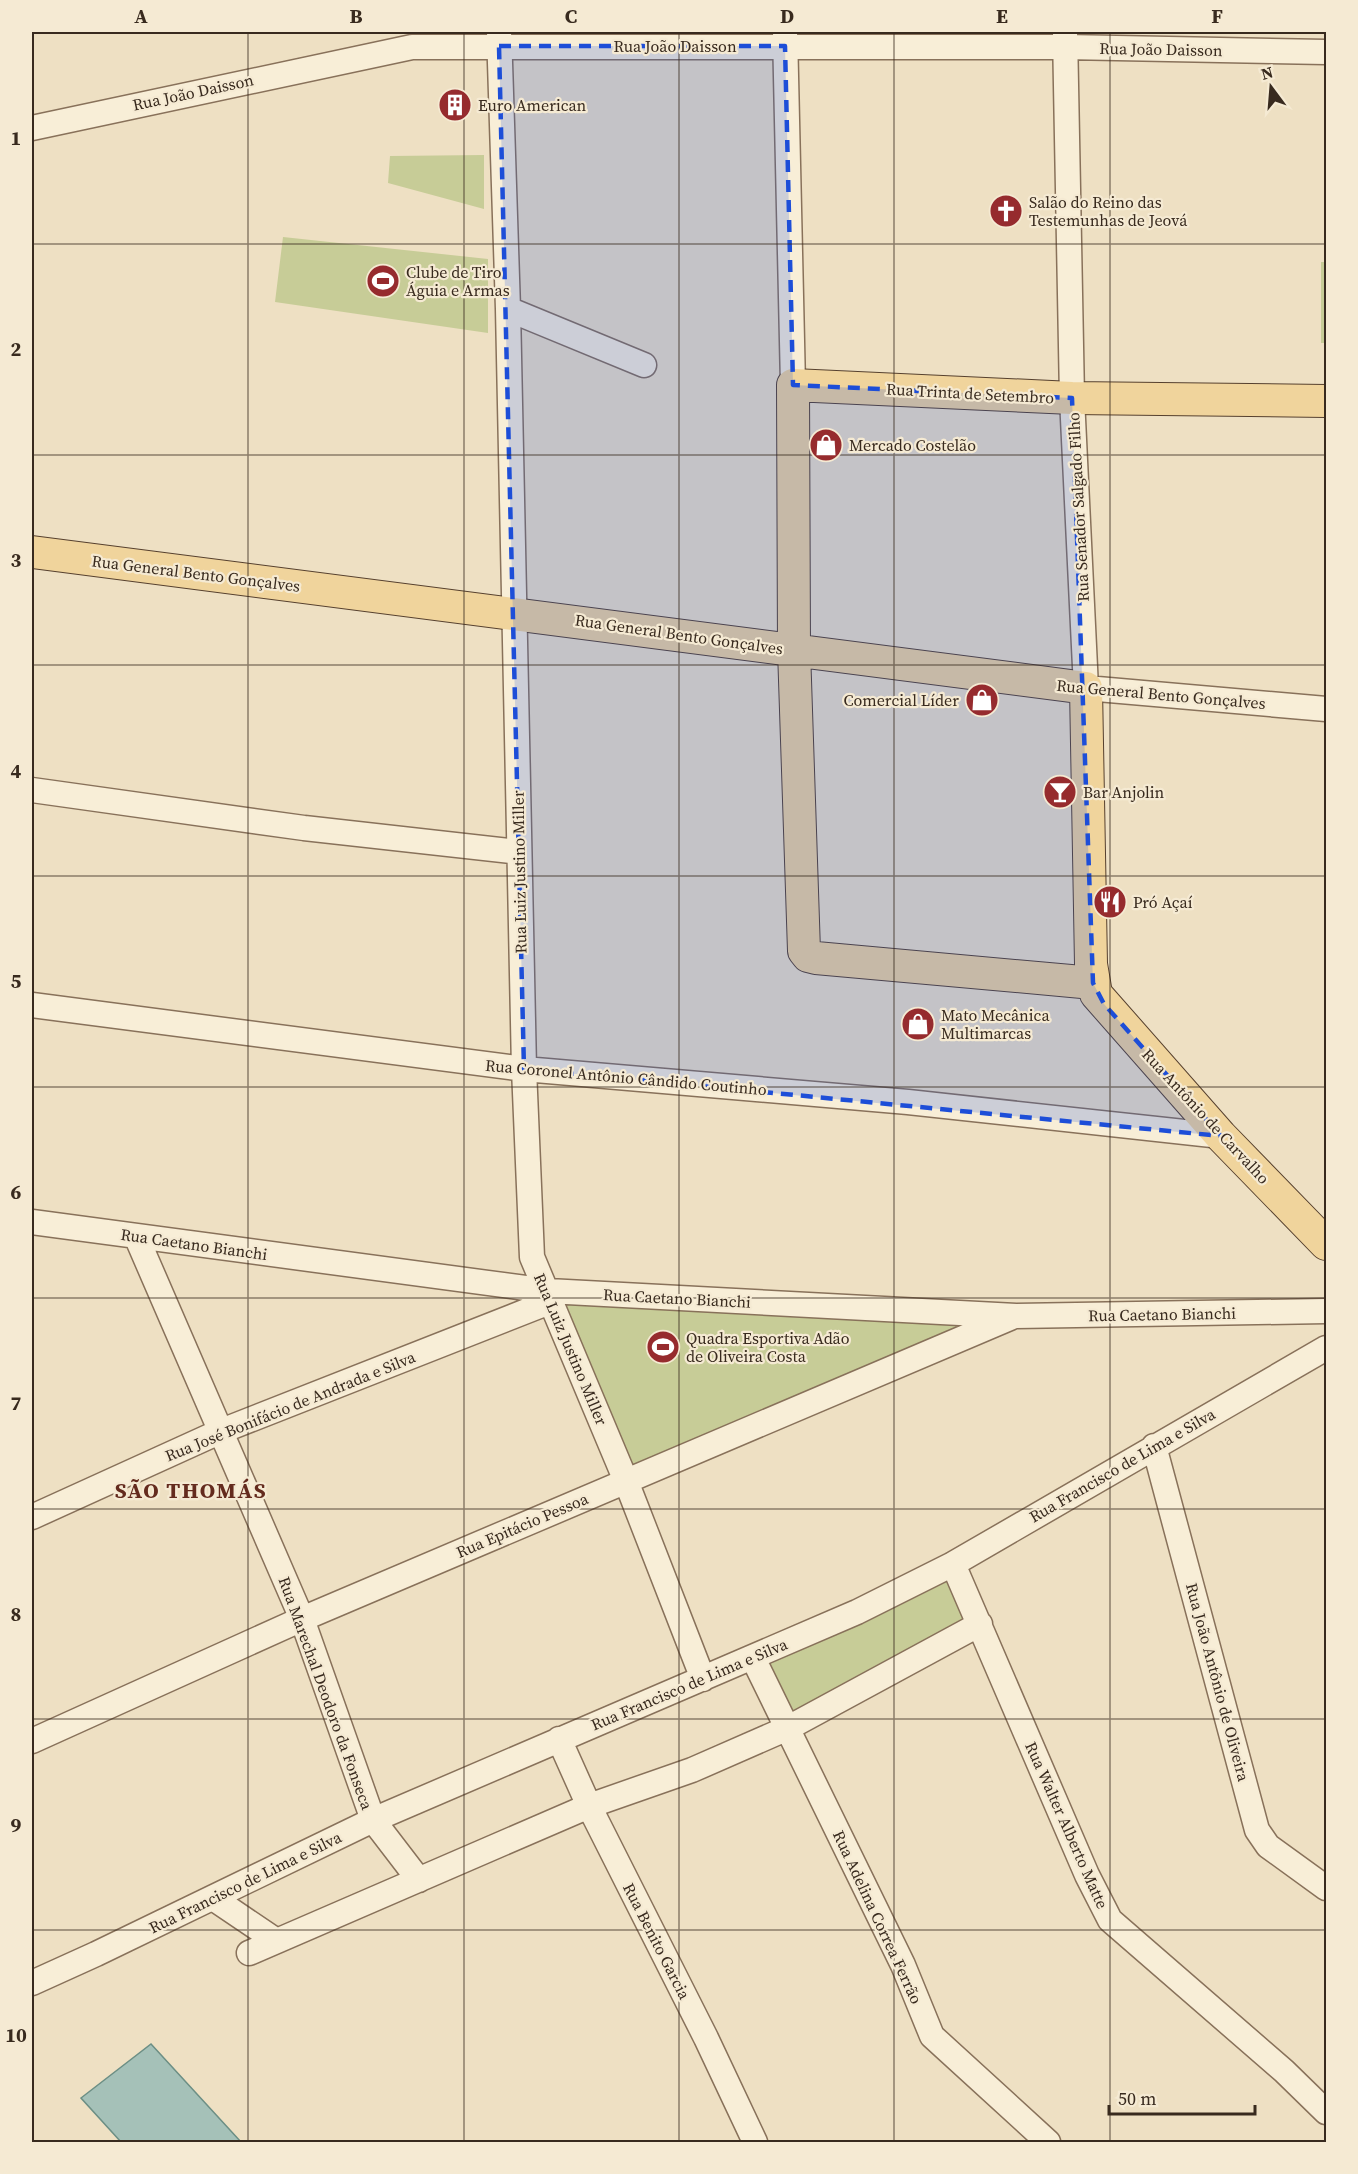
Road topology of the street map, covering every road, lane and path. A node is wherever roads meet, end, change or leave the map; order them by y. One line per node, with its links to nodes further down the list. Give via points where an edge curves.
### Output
1 (499, 39): 2 (street, Rua João Daisson); 5 (street, Rua João Daisson, via 412,47); 6 (street, Rua Luiz Justino Miller)
2 (785, 39): 3 (street, Rua João Daisson); 8 (street)
3 (1065, 39): 4 (street, Rua João Daisson); 9 (street, Rua Senador Salgado Filho)
4 (1326, 52)
5 (32, 128)
6 (508, 309): 7 (street); 12 (street, Rua Luiz Justino Miller)
7 (644, 365)
8 (793, 385): 9 (main road, Rua Trinta de Setembro); 13 (main road)
9 (1072, 398): 10 (main road, Rua Trinta de Setembro); 14 (street, Rua Senador Salgado Filho)
10 (1326, 401)
11 (32, 552): 12 (main road, Rua General Bento Gonçalves)
12 (513, 613): 13 (main road, Rua General Bento Gonçalves); 17 (street, Rua Luiz Justino Miller)
13 (794, 650): 14 (main road, Rua General Bento Gonçalves); 18 (main road, via 802,939 807,955)
14 (1086, 688): 15 (street, Rua General Bento Gonçalves); 18 (main road, Rua Senador Salgado Filho)
15 (1326, 709)
16 (32, 790): 17 (street, via 304,828)
17 (519, 852): 20 (street, Rua Luiz Justino Miller)
18 (1093, 983): 21 (main road, Rua Antônio de Carvalho, via 1104,1004)
19 (32, 1005): 20 (street, Rua Coronel Antônio Cândido Coutinho)
20 (524, 1069): 21 (street, Rua Coronel Antônio Cândido Coutinho, via 908,1102); 25 (street, Rua Luiz Justino Miller, via 532,1257)
21 (1221, 1136): 24 (main road, Rua Antônio de Carvalho)
22 (32, 1222): 23 (street, Rua Caetano Bianchi)
23 (136, 1236): 25 (street, Rua Caetano Bianchi); 29 (street, Rua Marechal Deodoro da Fonseca)
24 (1326, 1244)
25 (550, 1296): 27 (street, Rua Caetano Bianchi); 29 (street, Rua José Bonifácio de Andrada e Silva); 31 (street, Rua Luiz Justino Miller)
26 (1326, 1311): 27 (street, Rua Caetano Bianchi)
27 (1016, 1316): 31 (street, Rua Epitácio Pessoa)
28 (1326, 1348): 30 (street, Rua Francisco de Lima e Silva)
29 (219, 1432): 32 (street, Rua José Bonifácio de Andrada e Silva); 34 (street, Rua Marechal Deodoro da Fonseca)
30 (1154, 1446): 33 (street, Rua Francisco de Lima e Silva); 44 (street, Rua João Antônio de Oliveira, via 1257,1830 1268,1846)
31 (626, 1481): 34 (street, Rua Epitácio Pessoa); 37 (street, Rua Luiz Justino Miller)
32 (32, 1518)
33 (953, 1564): 35 (street, Rua Walter Alberto Matte); 36 (street, Rua Francisco de Lima e Silva)
34 (302, 1619): 40 (street, Rua Epitácio Pessoa); 42 (street, Rua Marechal Deodoro da Fonseca)
35 (980, 1624): 38 (street); 49 (street, Rua Walter Alberto Matte, via 1110,1920)
36 (753, 1658): 37 (street, Rua Francisco de Lima e Silva); 38 (street, Rua Adelina Correa Ferrão)
37 (703, 1678): 39 (street, Rua Francisco de Lima e Silva)
38 (788, 1728): 41 (street, via 692,1770); 51 (street, Rua Adelina Correa Ferrão, via 903,1965 932,2036)
39 (559, 1739): 41 (street, Rua Benito Garcia); 42 (street, Rua Francisco de Lima e Silva)
40 (32, 1741)
41 (589, 1806): 43 (street); 50 (street, Rua Benito Garcia)
42 (373, 1820): 43 (street, Rua Marechal Deodoro da Fonseca); 45 (street, Rua Francisco de Lima e Silva)
43 (419, 1880): 46 (street)
44 (1326, 1888)
45 (213, 1898): 46 (street); 48 (street, Rua Francisco de Lima e Silva)
46 (275, 1940): 47 (street)
47 (249, 1953)
48 (32, 1983)
49 (1326, 2112)
50 (755, 2142)
51 (1048, 2142)

